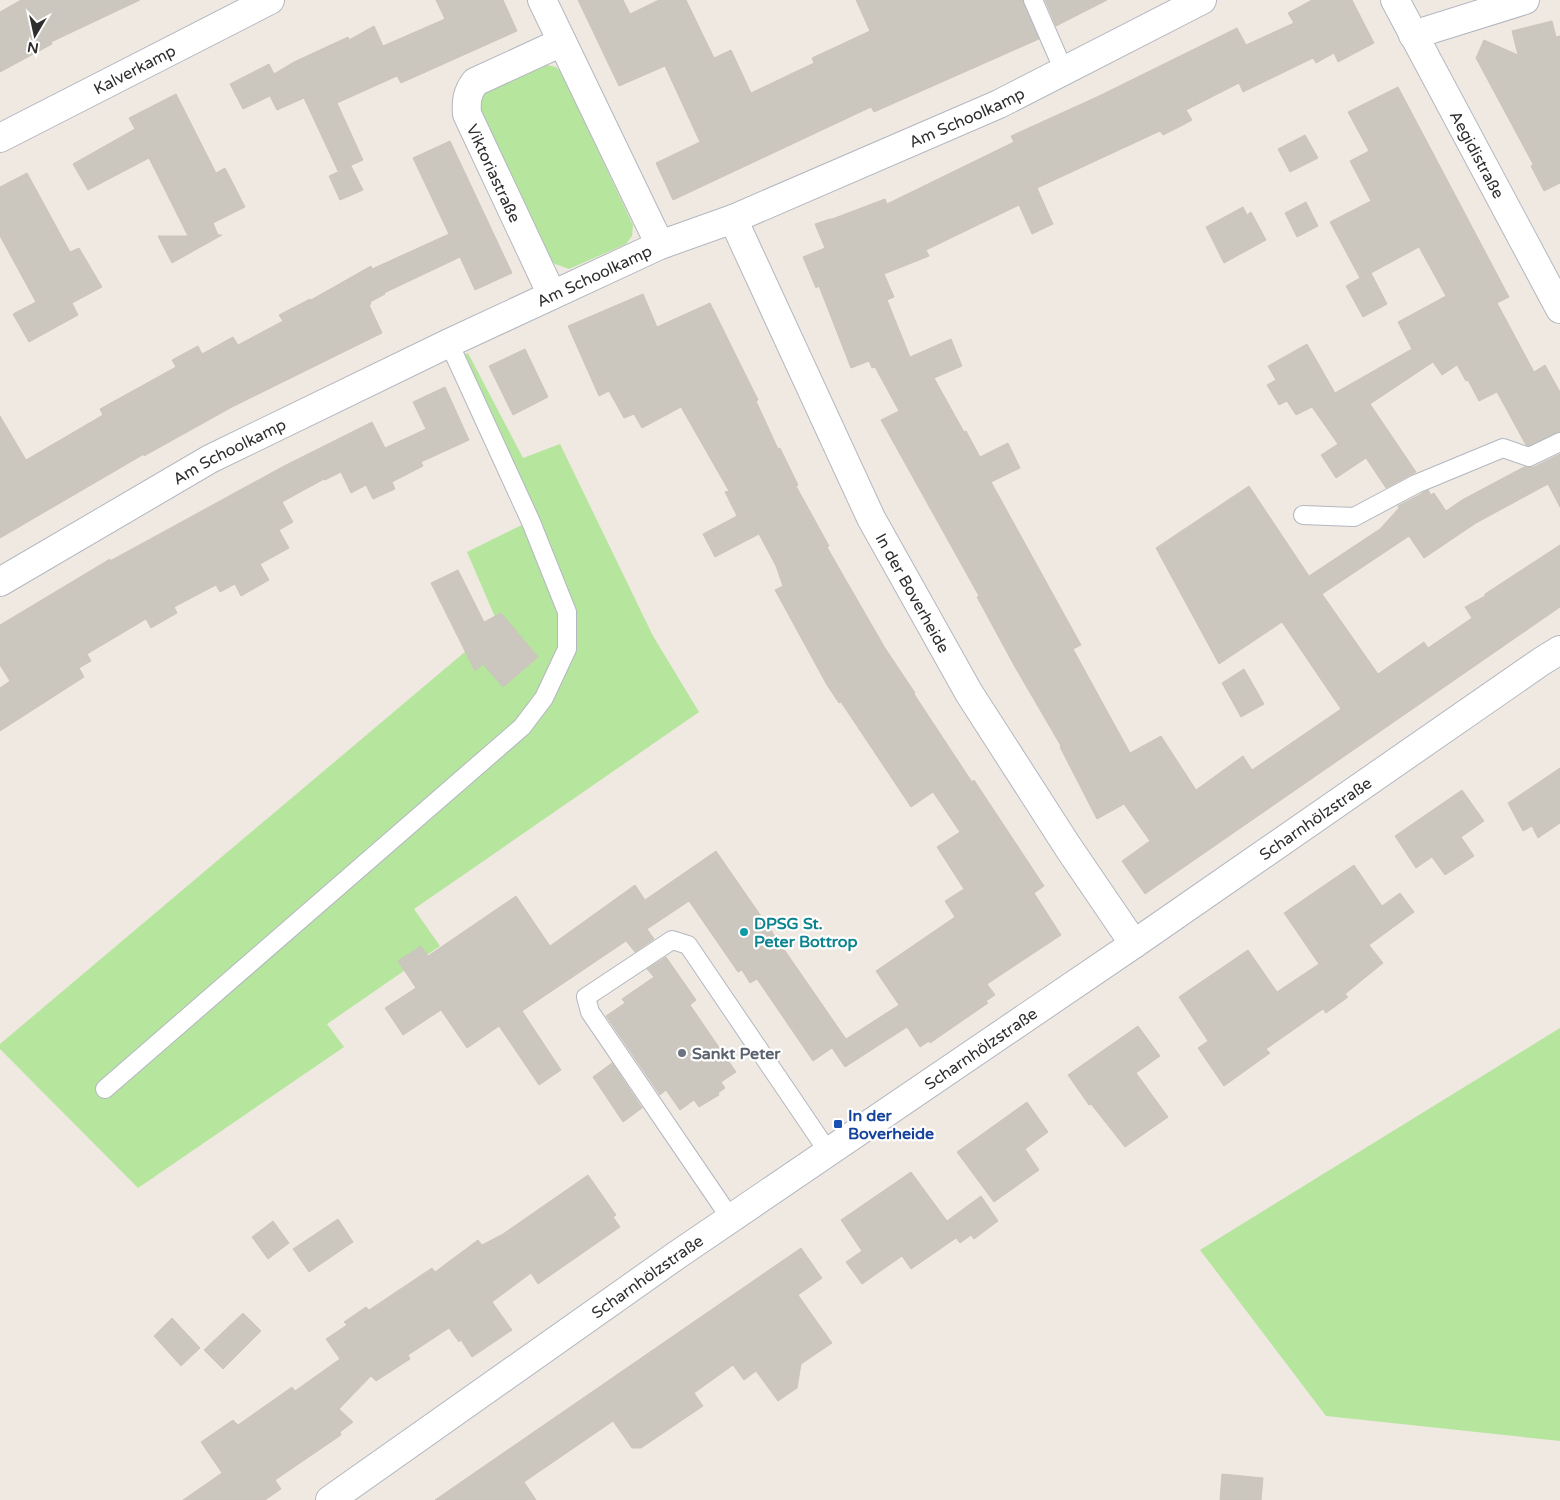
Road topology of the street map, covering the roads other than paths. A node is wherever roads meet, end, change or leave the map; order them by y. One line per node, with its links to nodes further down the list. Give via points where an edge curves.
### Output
1 (270, 0): 10 (street, Kalverkamp)
2 (542, 0): 8 (street)
3 (1033, 0): 9 (lane)
4 (1202, 0): 9 (street, Am Schoolkamp)
5 (1394, 0): 7 (street, Aegidistraße)
6 (1525, 0): 7 (street)
7 (1413, 35): 14 (street, Aegidistraße)
8 (562, 42): 12 (street); 13 (street, Viktoriastraße, via 475,82 466,102 467,114)
9 (1064, 71): 11 (street, Am Schoolkamp, via 999,104)
10 (0, 138)
11 (733, 219): 12 (street, Am Schoolkamp); 20 (street, In der Boverheide, via 871,518 969,693)
12 (660, 246): 13 (street, Am Schoolkamp)
13 (552, 295): 15 (street, Am Schoolkamp)
14 (1560, 309)
15 (449, 343): 18 (street, Am Schoolkamp, via 210,459); 21 (lane, via 531,522 567,612 567,649 544,698 522,728)
16 (1560, 442): 17 (lane, via 1529,457 1503,448 1416,484 1354,517)
17 (1304, 515)
18 (0, 582)
19 (1560, 650): 20 (street, Scharnhölzstraße)
20 (1134, 944): 22 (street, Scharnhölzstraße)
21 (105, 1089)
22 (829, 1153): 23 (street, Scharnhölzstraße); 23 (lane, via 688,945 672,940 586,998 590,1012)
23 (731, 1219): 24 (street, Scharnhölzstraße)
24 (340, 1497)

